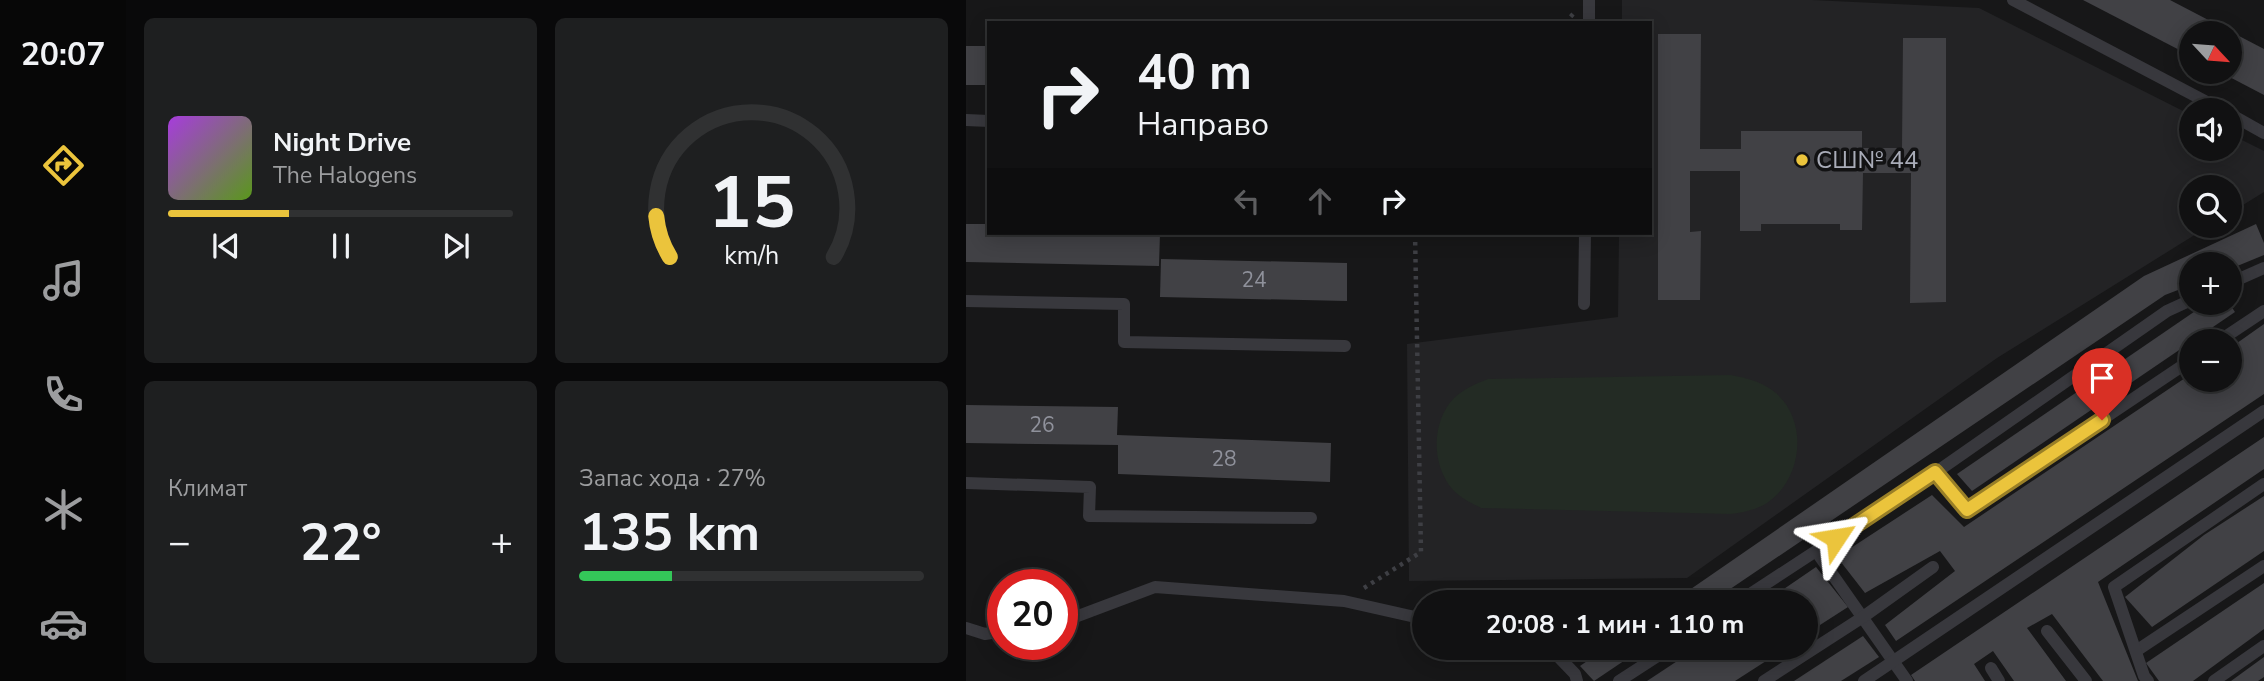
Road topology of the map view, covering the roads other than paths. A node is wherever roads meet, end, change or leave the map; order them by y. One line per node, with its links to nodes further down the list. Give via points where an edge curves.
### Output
1 (1589, 0): 3 (lane)
2 (2013, 0): 4 (lane)
3 (1589, 21)
4 (2199, 98)
5 (966, 120): 6 (lane)
6 (987, 121)
7 (2242, 121): 8 (lane)
8 (2264, 133)
9 (1585, 235): 13 (lane)
10 (2264, 268): 11 (lane)
11 (2242, 278)
12 (966, 301): 17 (lane, via 1124,304 1124,342)
13 (1584, 304)
14 (2179, 306): 20 (lane)
15 (2264, 311): 16 (lane)
16 (2237, 329)
17 (1345, 346)
18 (2179, 368): 20 (lane, via 1967,510)
19 (2264, 411): 38 (lane)
20 (1935, 472): 24 (lane)
21 (966, 483): 23 (lane, via 1090,487 1089,516)
22 (2264, 484): 35 (lane, via 2114,587)
23 (1311, 518)
24 (1816, 551): 27 (lane); 30 (lane)
25 (2264, 566): 35 (lane)
26 (1933, 567): 30 (lane)
27 (1756, 590)
28 (1412, 616): 29 (lane, via 1344,601 1155,586)
29 (1078, 617)
30 (1863, 617): 38 (lane); 42 (lane)
31 (966, 628): 33 (lane)
32 (2047, 631): 46 (lane)
33 (987, 634)
34 (2264, 646): 48 (lane)
35 (2136, 651): 47 (lane)
36 (1562, 660): 40 (lane)
37 (1651, 660): 41 (lane)
38 (1894, 661): 43 (lane); 44 (lane)
39 (1991, 668): 45 (lane)
40 (1577, 681)
41 (1619, 681)
42 (1764, 681)
43 (1864, 681)
44 (1907, 681)
45 (1999, 681)
46 (2085, 681)
47 (2148, 681)
48 (2214, 681)

